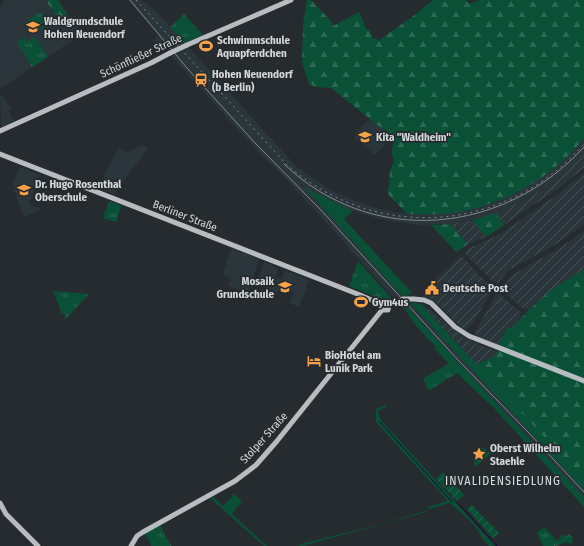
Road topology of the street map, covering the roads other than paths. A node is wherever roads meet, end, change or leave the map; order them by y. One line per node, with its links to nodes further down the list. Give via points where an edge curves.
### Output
1 (292, 0): 2 (main road, Schönfließer Straße, bridge)
2 (0, 131)
3 (0, 154): 4 (main road, Berliner Straße)
4 (385, 306): 5 (main road, via 408,299 419,300 434,307 461,332 471,337); 8 (main road, Stolper Straße, via 256,465 235,481 143,532)
5 (584, 382)
6 (0, 503): 7 (main road, via 6,514)
7 (38, 546)
8 (131, 546)

